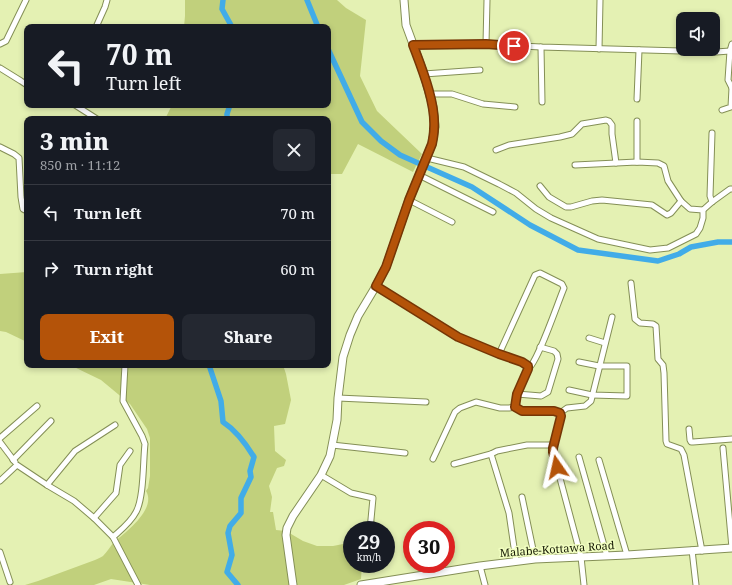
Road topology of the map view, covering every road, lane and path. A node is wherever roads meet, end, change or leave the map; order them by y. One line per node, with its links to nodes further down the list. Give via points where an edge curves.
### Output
1 (26, 0): 7 (street, via 6,41)
2 (107, 0): 6 (street)
3 (404, 0): 10 (street, via 406,25)
4 (488, 0): 8 (street)
5 (600, 0): 12 (street)
6 (97, 24)
7 (0, 44)
8 (486, 44): 10 (street); 11 (street)
9 (732, 44): 14 (street)
10 (413, 45): 17 (street)
11 (541, 47): 12 (street); 22 (street)
12 (599, 49): 13 (street)
13 (639, 50): 14 (street); 21 (street)
14 (730, 51): 19 (street, via 728,80)
15 (0, 68): 18 (street)
16 (480, 70): 17 (street)
17 (424, 74): 20 (street)
18 (24, 82)
19 (732, 88): 24 (street)
20 (430, 94): 23 (street, via 452,94 483,104); 35 (street, via 435,128)
21 (637, 99)
22 (542, 102)
23 (515, 107)
24 (732, 107): 26 (street)
25 (80, 108): 27 (street)
26 (722, 110)
27 (92, 116)
28 (637, 121): 32 (street)
29 (712, 133): 40 (street)
30 (0, 147): 41 (street, via 18,158)
31 (496, 150): 33 (street, via 509,145 572,134 582,124 606,120 612,125)
32 (637, 162): 33 (street); 39 (street, via 658,162 664,166 668,181)
33 (616, 163): 34 (street)
34 (575, 165)
35 (423, 166): 38 (street); 42 (street, via 464,167 516,193 551,218 598,239 650,250 668,248 696,234 702,223); 43 (street)
36 (540, 186): 39 (street, via 550,197 566,207 602,200 652,205 667,215)
37 (732, 189): 40 (street)
38 (409, 200): 44 (street); 46 (street, via 386,267)
39 (681, 202): 42 (street, via 690,209)
40 (712, 202): 42 (street)
41 (24, 210)
42 (703, 210)
43 (493, 212)
44 (452, 222)
45 (632, 283): 91 (street, via 634,320 656,326 658,359 663,365 664,373 666,441 667,444 681,449 684,455)
46 (376, 286): 51 (street, via 458,337); 59 (street, via 350,335)
47 (612, 317): 49 (street)
48 (589, 338): 49 (street)
49 (605, 343): 53 (street)
50 (540, 347): 51 (street, via 564,288 562,284 540,274 533,278); 55 (street, via 532,366); 57 (street, via 554,351 558,359 548,392 541,396)
51 (499, 354): 55 (street, via 522,362)
52 (580, 362): 53 (street)
53 (599, 366): 58 (street); 58 (street, via 627,366 628,396)
54 (125, 368): 88 (street, via 124,401 145,444 141,496 137,510 130,522)
55 (528, 369): 57 (street)
56 (570, 390): 58 (street)
57 (517, 394): 62 (street)
58 (592, 396): 63 (street, via 585,406 567,408)
59 (338, 398): 60 (street); 70 (street)
60 (426, 402)
61 (37, 406): 67 (street)
62 (515, 407): 63 (street, via 522,411); 77 (street, via 500,408 476,402 460,408 455,412)
63 (560, 413): 71 (street)
64 (51, 421): 78 (street)
65 (115, 425): 84 (street, via 75,452)
66 (689, 429): 68 (street, via 691,442)
67 (0, 438)
68 (732, 439)
69 (0, 442): 78 (street)
70 (332, 445): 74 (street); 82 (street)
71 (553, 448): 75 (street, via 550,445 527,445); 95 (street)
72 (723, 448): 89 (street)
73 (130, 451): 86 (street, via 120,465 116,493)
74 (405, 454)
75 (491, 454): 80 (street); 97 (street, via 509,513)
76 (579, 457): 94 (street)
77 (433, 459)
78 (13, 460): 81 (street)
79 (599, 460): 93 (street)
80 (454, 464)
81 (17, 465): 83 (street); 84 (street)
82 (321, 475): 87 (street, via 352,493 373,498); 101 (street, via 287,528)
83 (0, 481)
84 (47, 485): 86 (street)
85 (522, 497): 96 (street)
86 (94, 518): 88 (street)
87 (371, 521)
88 (113, 537): 100 (street)
89 (732, 548): 91 (street, Malabe-Kottawa Road)
90 (692, 550): 91 (street, Malabe-Kottawa Road); 93 (street, Malabe-Kottawa Road); 105 (street)
91 (702, 551)
92 (0, 552): 99 (street)
93 (627, 555): 94 (street, Malabe-Kottawa Road)
94 (607, 556): 95 (street, Malabe-Kottawa Road)
95 (581, 557): 96 (street, Malabe-Kottawa Road); 104 (street)
96 (535, 559): 97 (street, Malabe-Kottawa Road)
97 (516, 561): 98 (street, Malabe-Kottawa Road)
98 (480, 566): 102 (street, Malabe-Kottawa Road); 103 (street)
99 (10, 582)
100 (138, 585)
101 (293, 585)
102 (361, 585)
103 (485, 585)
104 (584, 585)
105 (696, 585)

